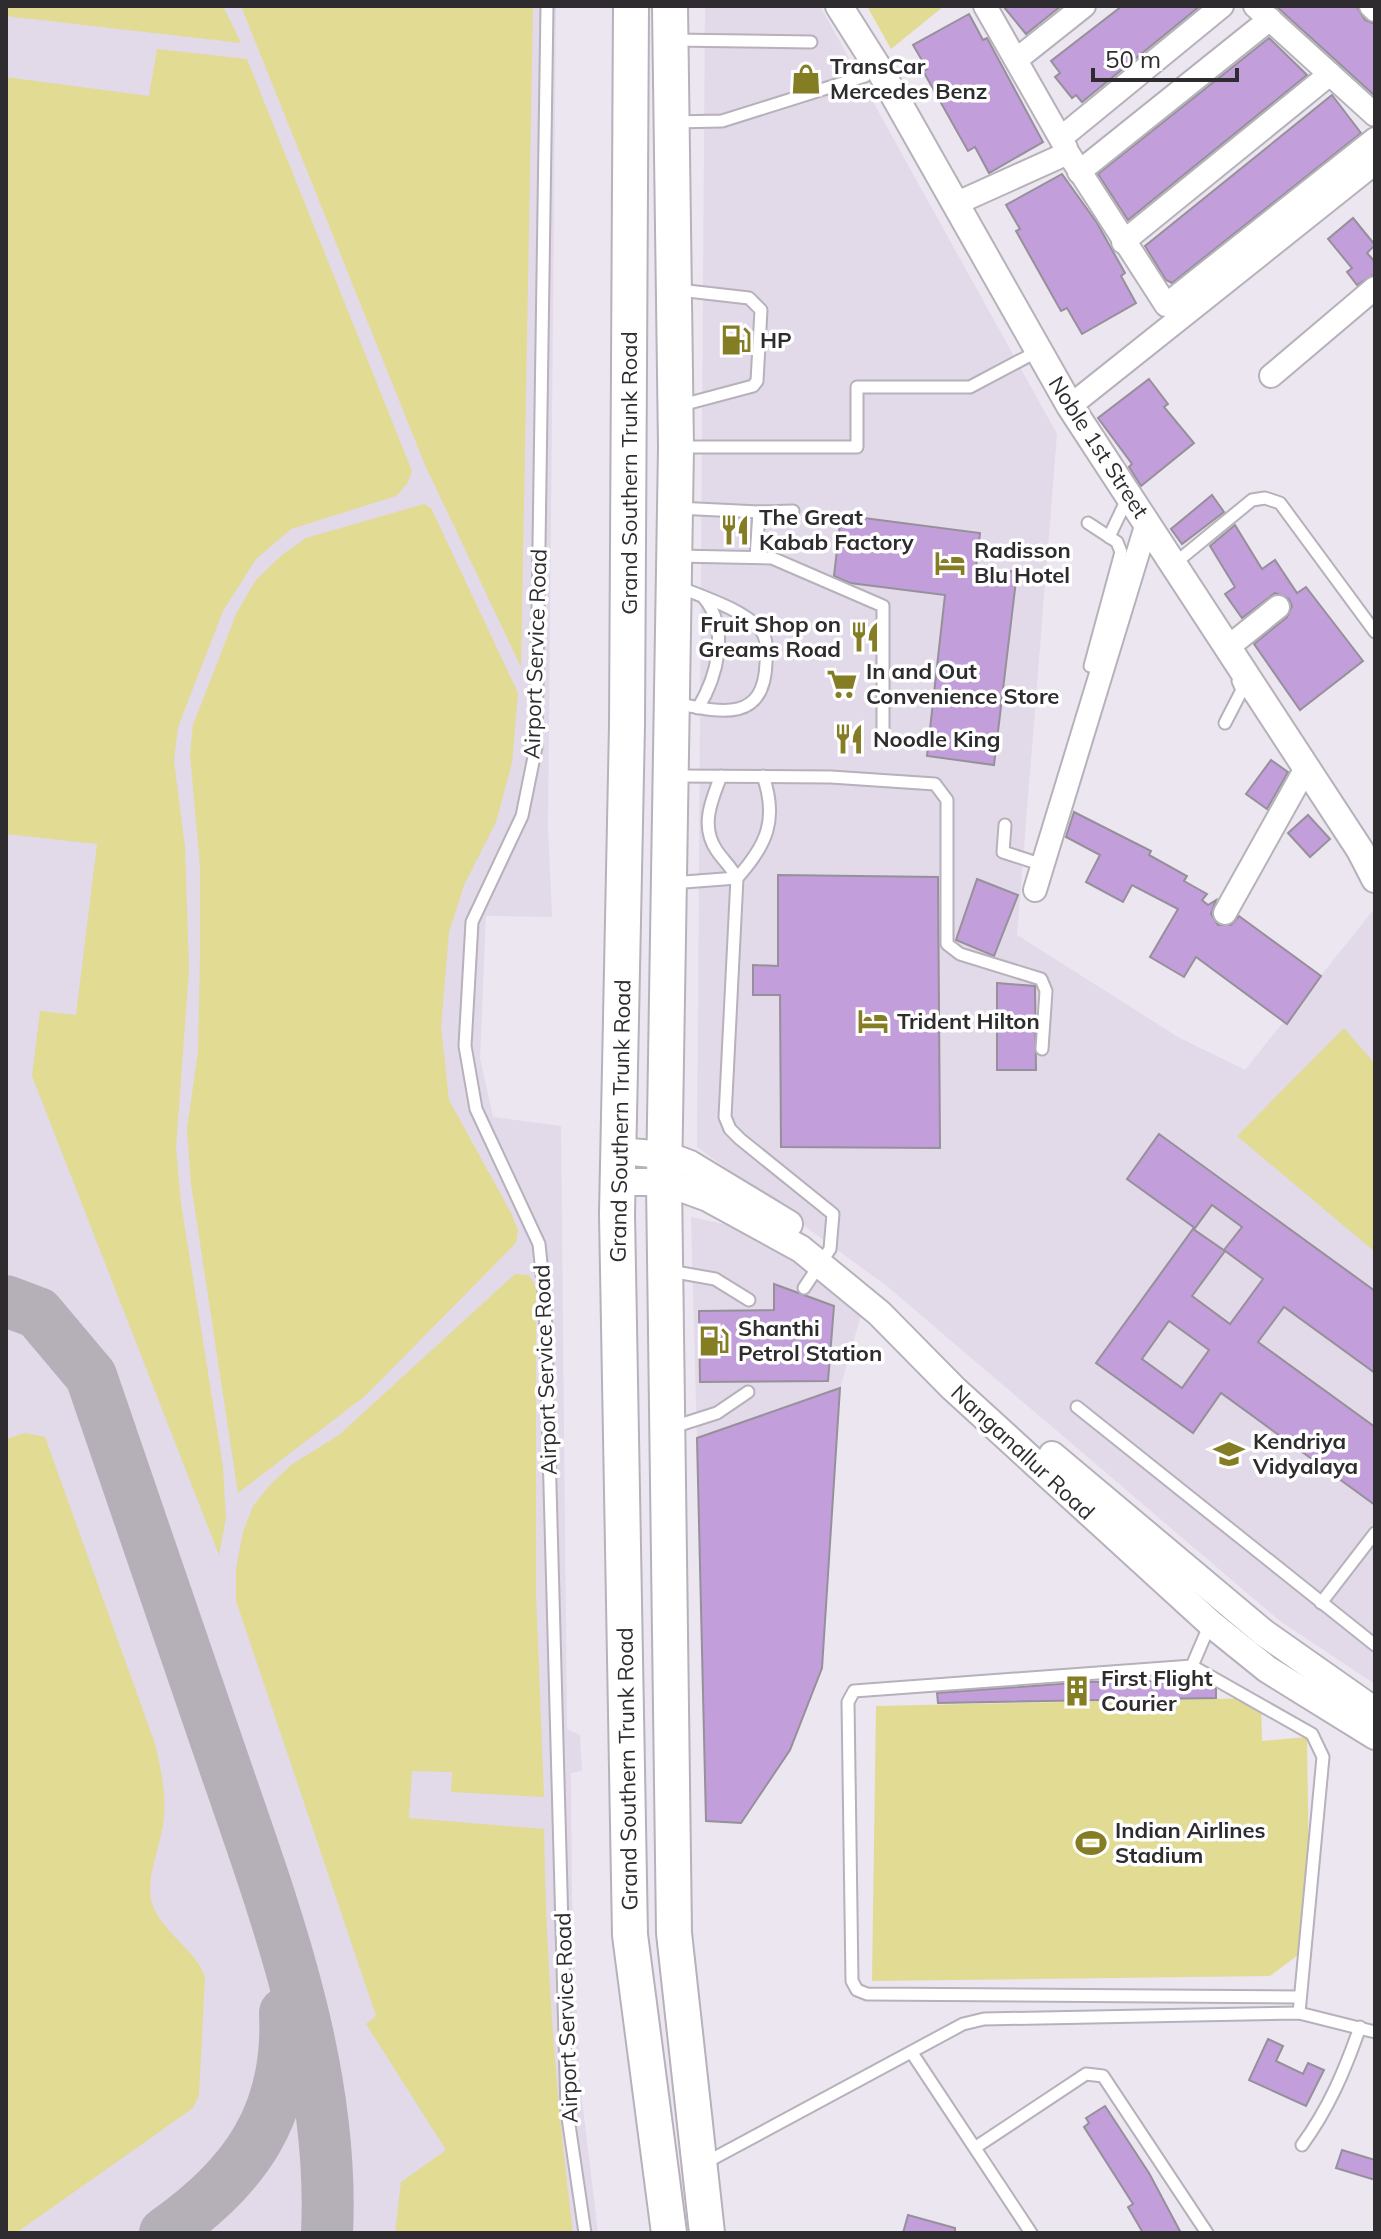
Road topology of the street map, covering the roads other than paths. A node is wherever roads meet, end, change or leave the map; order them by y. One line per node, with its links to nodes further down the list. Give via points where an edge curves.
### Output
1 (547, 6): 83 (lane, Airport Service Road, via 536,747 522,816 472,922 465,1046 476,1109 539,1244 542,1273 567,2111)
2 (839, 6): 18 (street, Noble 1st Street)
3 (985, 6): 10 (street)
4 (1084, 6): 10 (street)
5 (1222, 6): 16 (street)
6 (632, 11): 8 (main road); 58 (main road, Grand Southern Trunk Road, via 627,725)
7 (1263, 12): 11 (street); 16 (street)
8 (671, 18): 9 (lane); 14 (main road, Grand Southern Trunk Road)
9 (811, 42)
10 (1016, 60): 16 (street)
11 (1330, 74): 13 (street); 19 (street)
12 (865, 76): 14 (lane, via 722,121)
13 (1375, 115)
14 (673, 122): 21 (main road, Grand Southern Trunk Road)
15 (1375, 139): 19 (street, via 1166,305)
16 (1070, 154): 18 (street); 19 (street)
17 (1375, 163): 25 (street)
18 (955, 204): 22 (street, Noble 1st Street)
19 (1123, 242)
20 (1375, 288): 23 (street)
21 (674, 289): 24 (main road, Grand Southern Trunk Road); 24 (lane, via 749,298 761,310 753,386)
22 (1038, 351): 25 (street, Noble 1st Street); 26 (lane, via 970,387 857,387 857,447)
23 (1271, 376)
24 (676, 406): 26 (main road, Grand Southern Trunk Road)
25 (1070, 406): 27 (street, Noble 1st Street)
26 (676, 447): 28 (main road, Grand Southern Trunk Road)
27 (1129, 495): 32 (street, Noble 1st Street); 33 (lane)
28 (673, 508): 30 (lane); 36 (main road, Grand Southern Trunk Road)
29 (793, 511): 30 (lane)
30 (759, 512): 34 (lane)
31 (1088, 523): 33 (lane)
32 (1147, 523): 35 (street, Noble 1st Street); 51 (street)
33 (1109, 537): 40 (lane, via 1121,552)
34 (756, 557): 36 (lane); 44 (lane, via 772,558 883,606)
35 (1173, 564): 39 (lane, via 1252,500 1280,503); 41 (street, Noble 1st Street)
36 (672, 570): 37 (lane); 42 (main road, Grand Southern Trunk Road)
37 (703, 598): 42 (lane, via 718,627 715,672); 42 (lane, via 762,630 767,647 765,686 758,698 732,712)
38 (1278, 607): 41 (street)
39 (1375, 632)
40 (1090, 666)
41 (1235, 670): 43 (lane, via 1242,690); 45 (street, Noble 1st Street)
42 (684, 705): 48 (main road, Grand Southern Trunk Road)
43 (1225, 723)
44 (883, 728)
45 (1306, 768): 50 (street, Noble 1st Street); 56 (street)
46 (721, 776): 47 (lane); 48 (lane); 52 (lane, via 707,815 709,832)
47 (763, 776): 52 (lane, via 772,802 768,829 762,847); 57 (lane, via 935,784 943,790 947,944 960,954 1041,979 1046,991)
48 (671, 777): 54 (main road, Grand Southern Trunk Road)
49 (1005, 825): 51 (lane, via 1003,852)
50 (1367, 844): 53 (street, Noble 1st Street)
51 (1043, 865): 55 (street)
52 (737, 878): 54 (lane); 60 (lane, via 725,1117 740,1139 833,1214)
53 (1375, 879)
54 (669, 884): 59 (main road, Grand Southern Trunk Road)
55 (1035, 890)
56 (1225, 913)
57 (1042, 1049)
58 (617, 1166): 59 (street, Nanganallur Road); 84 (main road, Grand Southern Trunk Road, via 630,1935)
59 (665, 1168): 60 (street, Nanganallur Road, via 690,1164); 61 (main road, Grand Southern Trunk Road)
60 (825, 1256): 62 (lane); 65 (street, Nanganallur Road, via 879,1313)
61 (666, 1270): 63 (lane, via 715,1279); 67 (main road, Grand Southern Trunk Road)
62 (804, 1288)
63 (749, 1300)
64 (748, 1392): 67 (lane, via 717,1413)
65 (978, 1401): 70 (street, Nanganallur Road); 73 (street, Nanganallur Road, via 1264,1633)
66 (1077, 1407): 69 (lane)
67 (668, 1429): 82 (main road, Grand Southern Trunk Road, via 674,1933)
68 (1375, 1533): 69 (lane)
69 (1321, 1603): 71 (lane)
70 (1210, 1623): 72 (lane); 74 (street, Nanganallur Road, via 1267,1669)
71 (1375, 1645)
72 (1192, 1666): 75 (lane, via 1312,1734 1321,1748); 75 (lane, via 854,1691 848,1702 852,1981 867,1994)
73 (1375, 1711)
74 (1375, 1736)
75 (1300, 1997): 76 (lane)
76 (1299, 2013): 77 (lane); 79 (lane, via 984,2019 963,2024)
77 (1360, 2027): 78 (lane); 80 (lane, via 1342,2079)
78 (1375, 2032)
79 (912, 2053): 81 (lane); 82 (lane)
80 (1302, 2145)
81 (976, 2147): 86 (lane); 87 (lane, via 1086,2074 1097,2073)
82 (699, 2167): 85 (main road, Grand Southern Trunk Road)
83 (585, 2233)
84 (669, 2233)
85 (707, 2233)
86 (1031, 2233)
87 (1207, 2233)

